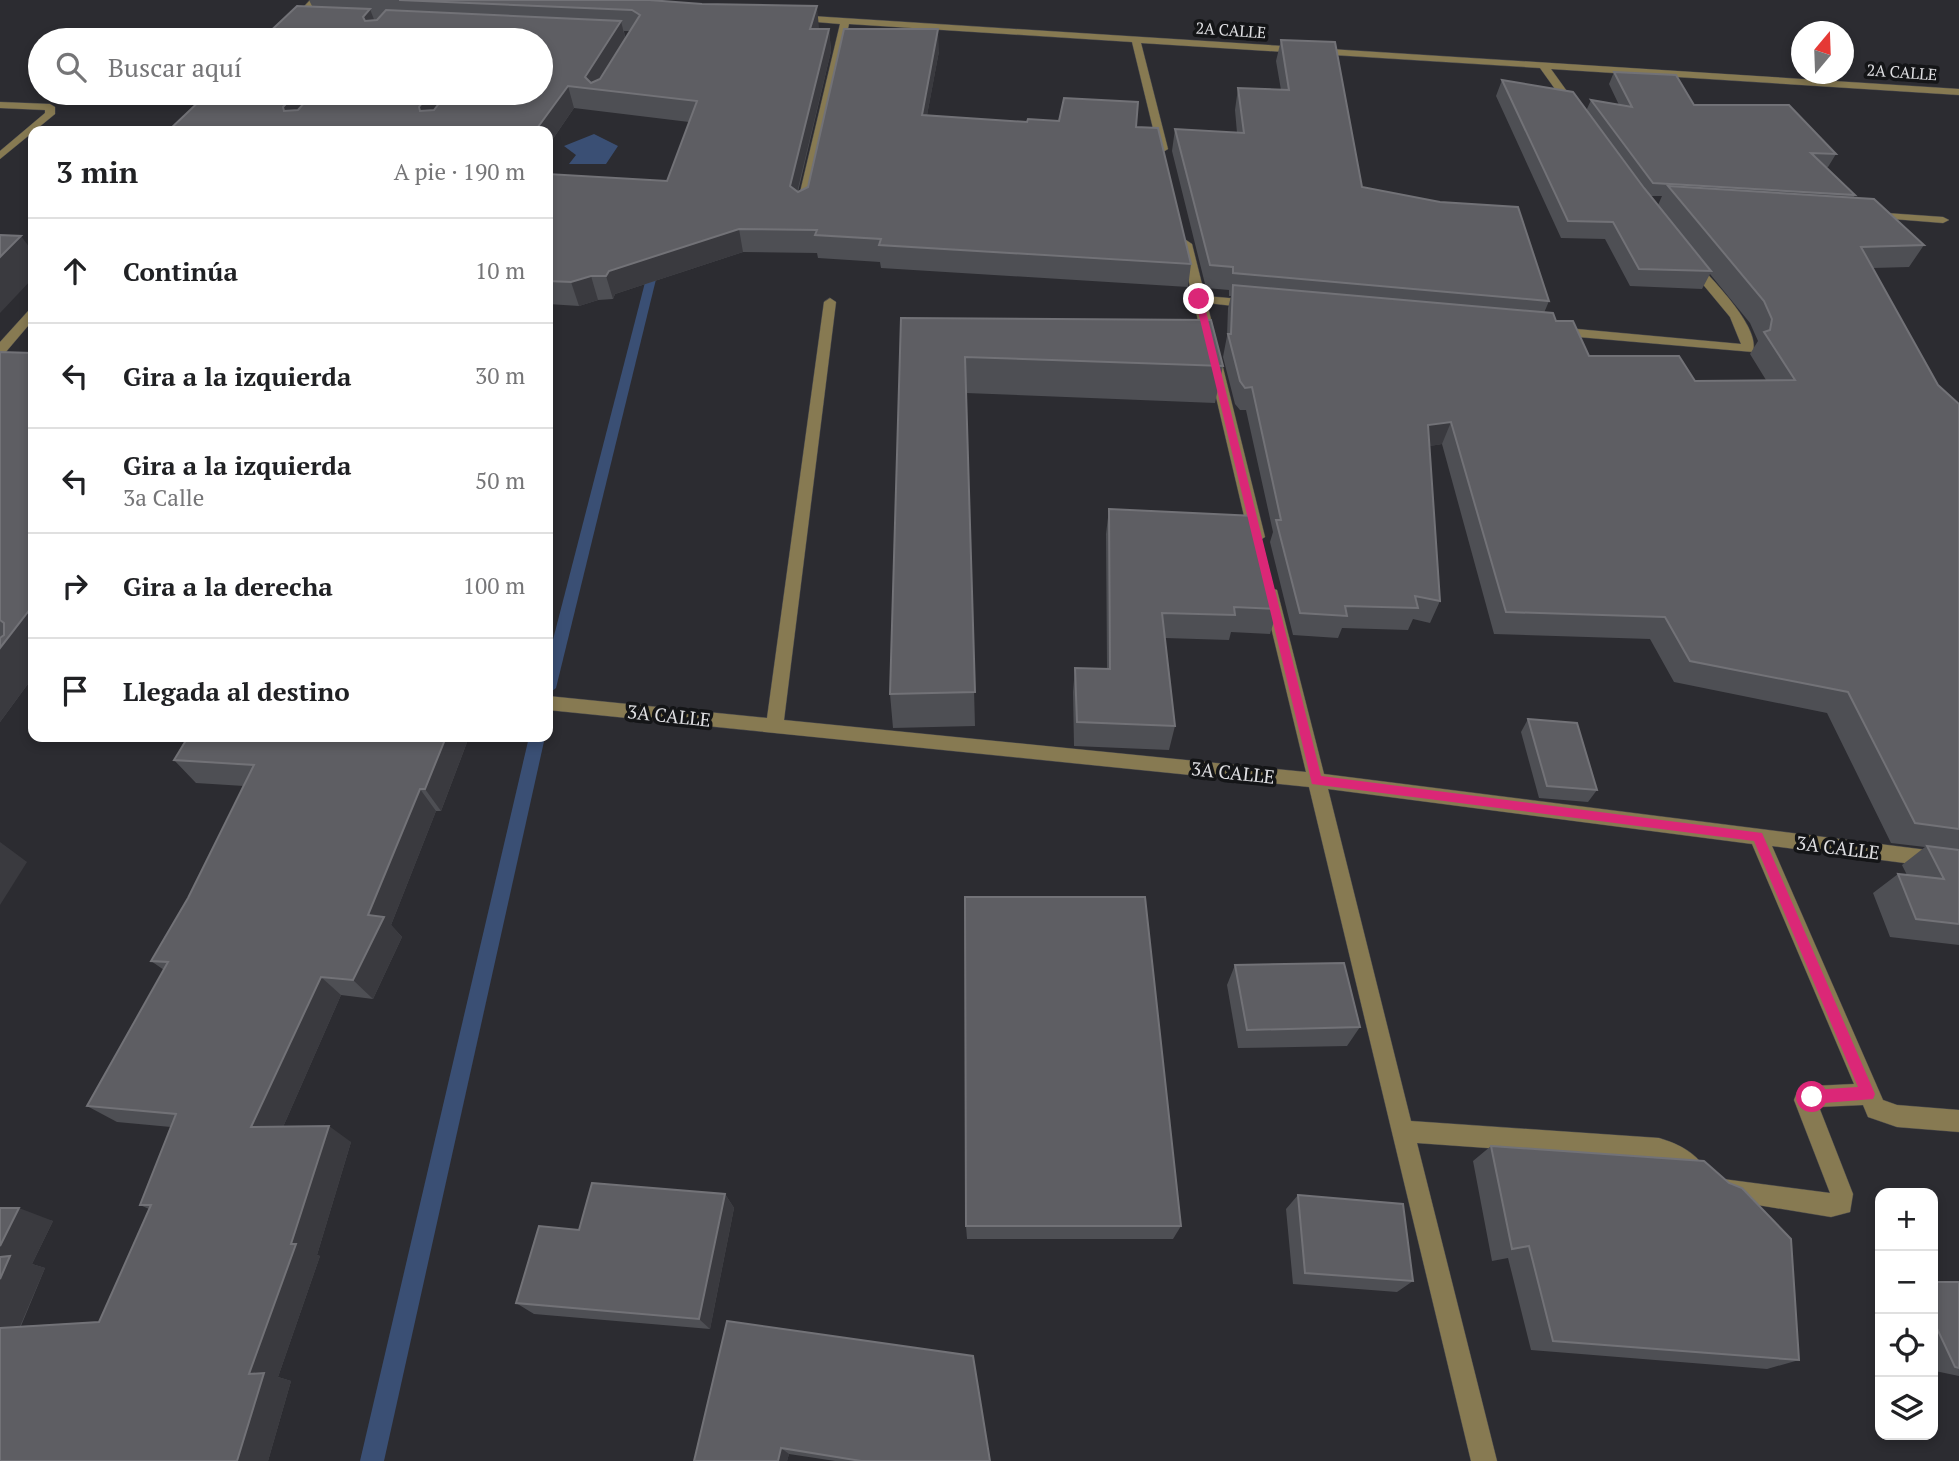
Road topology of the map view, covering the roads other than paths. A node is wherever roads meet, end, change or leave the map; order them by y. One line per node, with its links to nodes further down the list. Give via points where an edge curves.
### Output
1 (315, 0): 4 (street)
2 (781, 18): 3 (street, 2A CALLE)
3 (845, 21): 5 (street, 2A CALLE); 16 (street)
4 (293, 28)
5 (1136, 40): 6 (street, 2A CALLE); 15 (street)
6 (1543, 65): 7 (street, 2A CALLE); 11 (street)
7 (1959, 92)
8 (0, 105): 9 (street)
9 (28, 105)
10 (41, 105): 12 (street, via 50,107 50,114)
11 (1584, 122)
12 (36, 126)
13 (28, 132): 14 (street)
14 (0, 156)
15 (1168, 169)
16 (802, 210)
17 (1861, 215): 18 (street)
18 (1943, 220)
19 (1184, 234): 21 (street)
20 (1684, 254): 25 (street, via 1743,328 1748,349)
21 (1199, 299): 23 (street); 27 (street)
22 (830, 302): 30 (street)
23 (1268, 305)
24 (28, 319): 26 (street)
25 (1542, 330)
26 (0, 350)
27 (1261, 553)
28 (1268, 580): 31 (street)
29 (553, 703): 30 (street, 3A CALLE)
30 (775, 726): 31 (street, 3A CALLE)
31 (1316, 780): 32 (street, 3A CALLE); 36 (street)
32 (1758, 836): 33 (street, 3A CALLE); 34 (street)
33 (1959, 862)
34 (1868, 1094): 35 (street, via 1883,1114); 36 (street, via 1805,1100 1842,1194 1842,1203 1831,1205 1710,1188 1675,1154 1659,1149)
35 (1959, 1121)
36 (1402, 1131): 37 (street)
37 (1484, 1461)

